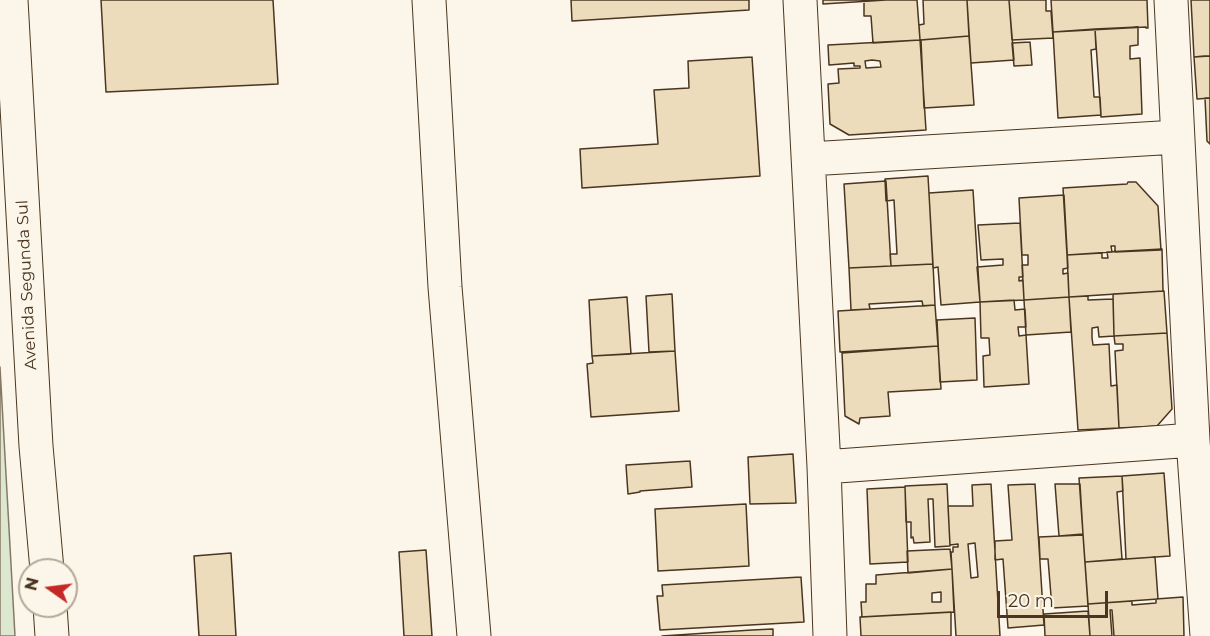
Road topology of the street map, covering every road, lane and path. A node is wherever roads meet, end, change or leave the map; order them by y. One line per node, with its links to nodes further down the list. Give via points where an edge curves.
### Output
1 (11, 0): 10 (street, Avenida Segunda Sul)
2 (429, 0): 13 (street, via 446,286)
3 (800, 0): 6 (street)
4 (1171, 0): 5 (street)
5 (1177, 137): 6 (street); 7 (street)
6 (809, 159): 9 (street)
7 (1196, 196): 8 (street)
8 (1193, 440): 9 (street); 15 (street)
9 (824, 466): 14 (street)
10 (45, 558)
11 (51, 618): 12 (street)
12 (52, 636)
13 (474, 636)
14 (830, 636)
15 (1207, 636)

